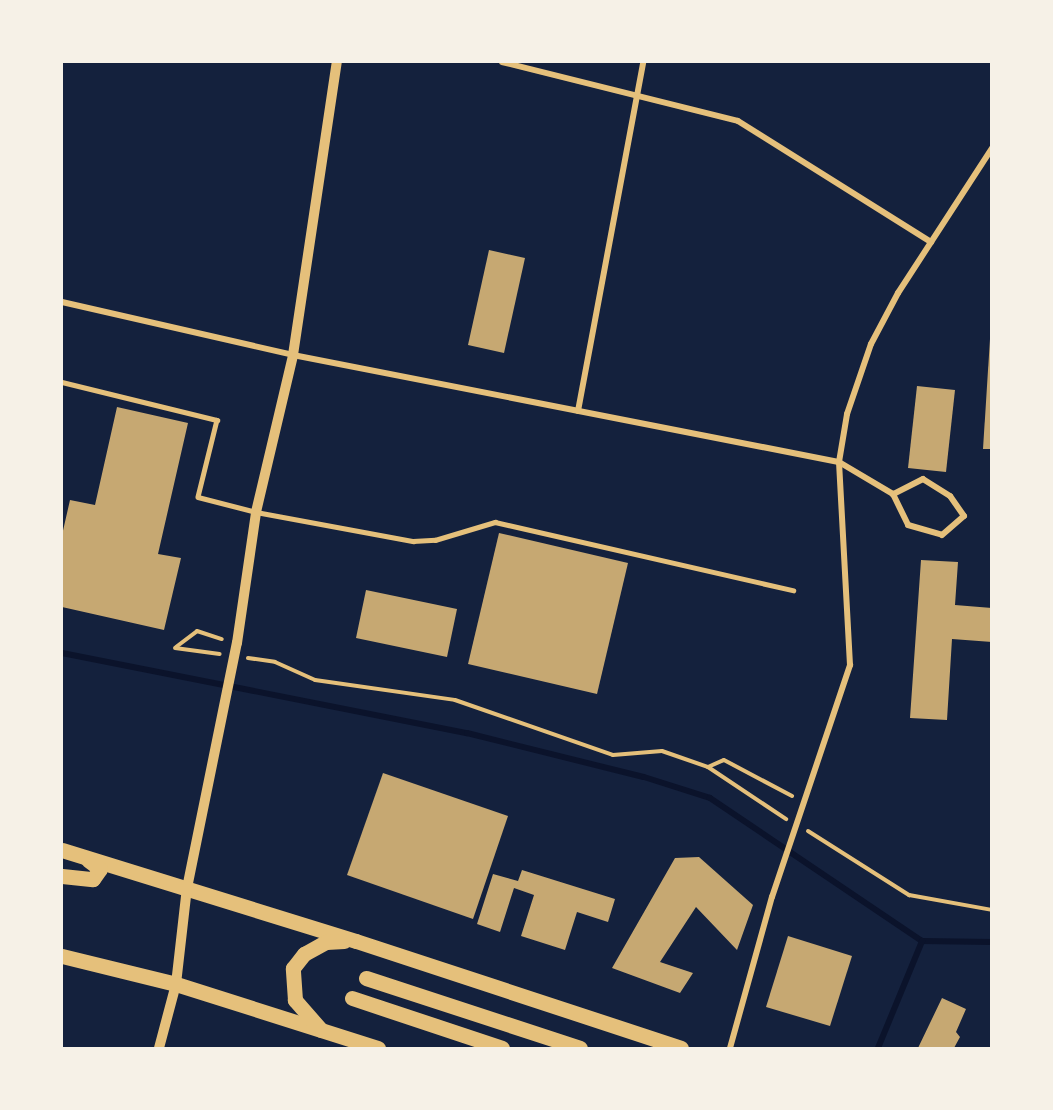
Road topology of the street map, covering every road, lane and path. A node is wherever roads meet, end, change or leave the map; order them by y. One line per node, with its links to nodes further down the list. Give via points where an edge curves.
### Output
1 (337, 62): 8 (street)
2 (502, 62): 4 (street)
3 (644, 62): 4 (street)
4 (637, 96): 6 (street, via 738,121); 10 (street)
5 (992, 148): 6 (street)
6 (931, 242): 11 (street, via 871,344 847,414)
7 (62, 302): 8 (street)
8 (293, 355): 10 (street); 13 (street)
9 (62, 382): 13 (lane, via 217,420 198,497)
10 (578, 411): 11 (street)
11 (839, 462): 12 (street); 19 (street, via 850,665)
12 (893, 494): 12 (street, via 908,525 942,535 964,516 951,496 923,479)
13 (256, 512): 14 (lane, via 413,541 435,540 495,522); 15 (street)
14 (793, 590)
15 (237, 643): 16 (path, via 197,631 175,648); 23 (street)
16 (231, 656)
17 (242, 657): 18 (path, via 275,662 315,680 456,700 613,755 662,751)
18 (708, 767): 19 (path, via 724,760); 24 (path, via 776,814 829,842 909,895)
19 (803, 801): 36 (street)
20 (62, 850): 21 (main road)
21 (82, 857): 22 (main road, via 96,864 98,875 84,880); 23 (main road)
22 (62, 876)
23 (187, 888): 25 (main road); 28 (street)
24 (992, 910)
25 (356, 941): 30 (main road, via 326,942 304,954 293,968 295,1000); 35 (main road)
26 (62, 956): 28 (main road)
27 (366, 978): 34 (main road)
28 (176, 984): 30 (main road); 31 (street)
29 (352, 998): 33 (main road)
30 (321, 1030): 32 (main road)
31 (159, 1048)
32 (378, 1048)
33 (502, 1048)
34 (580, 1048)
35 (681, 1048)
36 (730, 1048)

